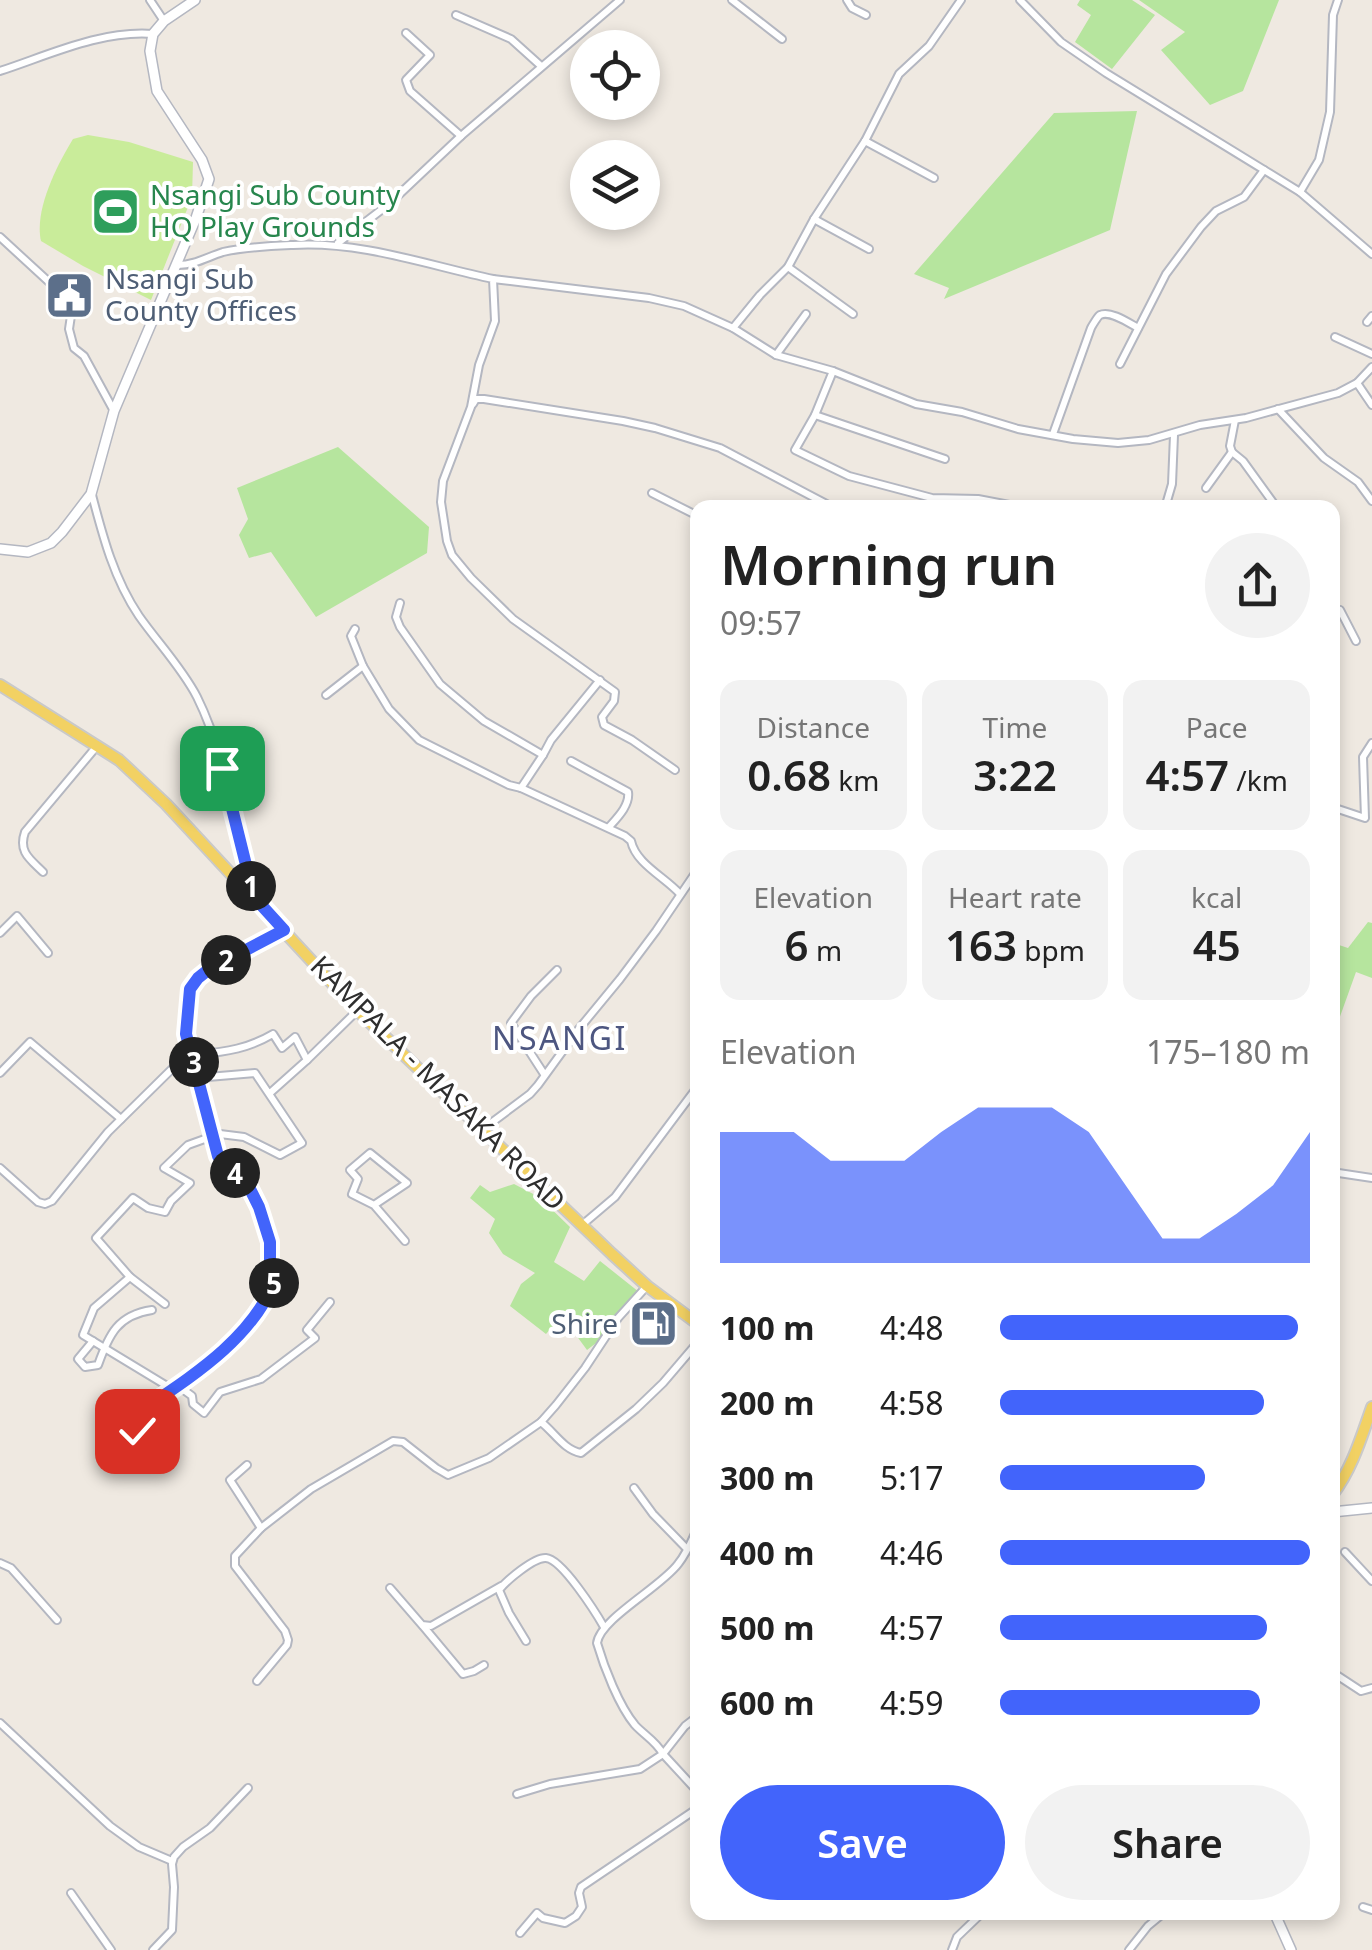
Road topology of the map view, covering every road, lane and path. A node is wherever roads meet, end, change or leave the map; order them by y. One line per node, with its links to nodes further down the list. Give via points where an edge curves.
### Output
1 (150, 0): 11 (street)
2 (196, 0): 11 (street)
3 (620, 0): 15 (street)
4 (732, 0): 14 (street)
5 (847, 0): 10 (street)
6 (961, 0): 18 (street, via 929,46 899,74)
7 (1020, 0): 19 (street, via 1106,73)
8 (1338, 0): 21 (street, via 1330,112 1319,160)
9 (456, 15): 15 (street, via 511,40)
10 (866, 15)
11 (164, 21): 13 (street)
12 (406, 33): 17 (street, via 430,55 406,80 410,91)
13 (153, 34): 16 (street, via 110,35); 27 (street, via 158,91 208,179)
14 (782, 39)
15 (541, 66): 17 (street)
16 (0, 72)
17 (461, 136): 24 (street)
18 (865, 141): 20 (street); 22 (street)
19 (1264, 170): 21 (street); 33 (street, via 1244,197 1201,226)
20 (934, 178)
21 (1300, 192): 26 (street)
22 (814, 219): 25 (street); 28 (street)
23 (0, 238): 44 (street, via 72,309 74,348)
24 (336, 244): 27 (street, via 224,252); 29 (street)
25 (869, 249)
26 (1372, 254)
27 (178, 265): 44 (street)
28 (788, 266): 31 (street); 32 (street)
29 (493, 279): 32 (street, via 649,298); 42 (street, via 495,320)
30 (806, 314): 35 (street)
31 (854, 314)
32 (732, 328): 35 (street)
33 (1138, 328): 37 (street); 47 (street, via 1099,316)
34 (1335, 337): 36 (street)
35 (776, 354): 39 (street)
36 (1372, 354)
37 (1120, 364)
38 (1372, 368): 40 (street)
39 (834, 371): 45 (street); 47 (street, via 916,404)
40 (1356, 383): 41 (street); 43 (street)
41 (1372, 405)
42 (470, 407): 54 (street, via 484,398 654,428 742,457); 66 (street, via 442,480 452,555 513,619)
43 (1278, 408): 46 (street); 58 (street)
44 (114, 411): 53 (street)
45 (815, 416): 50 (street); 55 (street, via 794,450 849,476 932,498)
46 (1235, 420): 48 (street); 49 (street)
47 (1053, 434): 48 (street, via 1118,443)
48 (1174, 434): 56 (street)
49 (1232, 452): 51 (street); 57 (street)
50 (945, 458)
51 (1206, 488)
52 (652, 493): 59 (street)
53 (91, 494): 60 (street, via 50,543 28,552); 80 (street, via 108,556 206,718)
54 (820, 500)
55 (983, 500)
56 (1167, 500)
57 (1271, 500)
58 (1372, 501)
59 (690, 512)
60 (0, 549)
61 (400, 604): 71 (street, via 400,627 440,684 484,721)
62 (1340, 610): 64 (street)
63 (355, 628): 65 (street, via 350,636)
64 (1356, 641)
65 (363, 666): 68 (street); 74 (street, via 389,710 419,740)
66 (600, 680): 71 (street); 73 (street, via 616,697 602,723)
67 (0, 685): 70 (main road, KAMPALA - MASAKA ROAD)
68 (326, 695)
69 (1372, 743): 75 (street, via 1364,756 1365,818)
70 (97, 746): 77 (street, via 25,832 24,852); 80 (main road, KAMPALA - MASAKA ROAD, via 166,804)
71 (543, 755): 74 (street)
72 (571, 761): 76 (street, via 628,792)
73 (676, 770)
74 (521, 788): 76 (street)
75 (1340, 810)
76 (610, 827): 79 (street, via 630,839 634,852)
77 (43, 872)
78 (690, 880): 79 (street)
79 (680, 894): 89 (street)
80 (254, 897): 81 (main road, KAMPALA - MASAKA ROAD)
81 (284, 930): 85 (main road, KAMPALA - MASAKA ROAD); 86 (street, via 198,978 190,989)
82 (0, 933): 83 (street, via 17,916)
83 (48, 952)
84 (557, 970): 89 (street, via 511,1023)
85 (358, 1010): 87 (street); 93 (main road, KAMPALA - MASAKA ROAD)
86 (186, 1034): 92 (street, via 178,1064); 94 (street)
87 (306, 1060): 90 (street); 90 (street, via 295,1037 282,1048 273,1034 254,1045 199,1054 208,1076 255,1072)
88 (0, 1073): 92 (street, via 30,1042)
89 (544, 1074): 93 (street, via 530,1094)
90 (270, 1093): 94 (street, via 302,1143 280,1156 244,1137)
91 (690, 1097): 99 (street, via 615,1197)
92 (121, 1119): 95 (street, via 45,1204)
93 (482, 1130): 99 (main road, KAMPALA - MASAKA ROAD)
94 (212, 1134): 101 (street, via 164,1168 190,1183 164,1212 133,1198 96,1238); 110 (street, via 218,1156 259,1207 276,1278 251,1324)
95 (0, 1168)
96 (1340, 1173): 97 (street)
97 (1372, 1178)
98 (374, 1206): 98 (street, via 352,1194 358,1179 350,1170 370,1153 407,1183); 100 (street)
99 (582, 1225): 102 (main road, KAMPALA - MASAKA ROAD)
100 (405, 1241)
101 (130, 1277): 104 (street); 107 (street, via 94,1308 79,1334)
102 (647, 1286): 106 (main road, KAMPALA - MASAKA ROAD); 112 (street)
103 (330, 1302): 110 (street, via 307,1330 315,1338 261,1378 220,1392 204,1413)
104 (165, 1304)
105 (152, 1310): 108 (street, via 123,1320)
106 (690, 1318)
107 (94, 1341): 108 (street); 108 (street, via 78,1359 84,1367 98,1365)
108 (104, 1347): 110 (street)
109 (690, 1351): 112 (street, via 636,1409 581,1454)
110 (174, 1387): 113 (street, via 129,1419 137,1431)
111 (1372, 1408): 115 (main road)
112 (541, 1422): 119 (street, via 489,1458 448,1475 403,1442 386,1443)
113 (124, 1440)
114 (246, 1465): 119 (street, via 230,1480)
115 (1340, 1483)
116 (634, 1488): 121 (street)
117 (1372, 1508): 118 (street)
118 (1340, 1511)
119 (261, 1528): 133 (street, via 235,1556 236,1566 288,1640)
120 (690, 1544): 121 (street)
121 (687, 1550): 129 (street, via 678,1566)
122 (1345, 1552): 124 (street)
123 (0, 1563): 127 (street)
124 (1372, 1581)
125 (501, 1586): 128 (street); 129 (street, via 547,1558); 130 (street)
126 (390, 1588): 128 (street)
127 (57, 1620)
128 (422, 1625): 131 (street, via 463,1674)
129 (604, 1626): 137 (street, via 597,1644 619,1697)
130 (526, 1641)
131 (484, 1665)
132 (1340, 1678): 134 (street, via 1356,1690)
133 (256, 1681)
134 (1372, 1688)
135 (690, 1722): 137 (street)
136 (0, 1723): 142 (street, via 110,1826)
137 (663, 1754): 138 (street); 140 (street, via 640,1769)
138 (690, 1783)
139 (248, 1788): 142 (street)
140 (517, 1794)
141 (690, 1813): 147 (street, via 581,1887 576,1916 566,1922 537,1914)
142 (172, 1860): 149 (street, via 172,1930)
143 (71, 1893): 150 (street)
144 (975, 1920): 151 (street)
145 (1155, 1920): 148 (street)
146 (1278, 1920): 152 (street)
147 (520, 1933)
148 (1134, 1948)
149 (157, 1949)
150 (111, 1950)
151 (952, 1950)
152 (1291, 1950)

